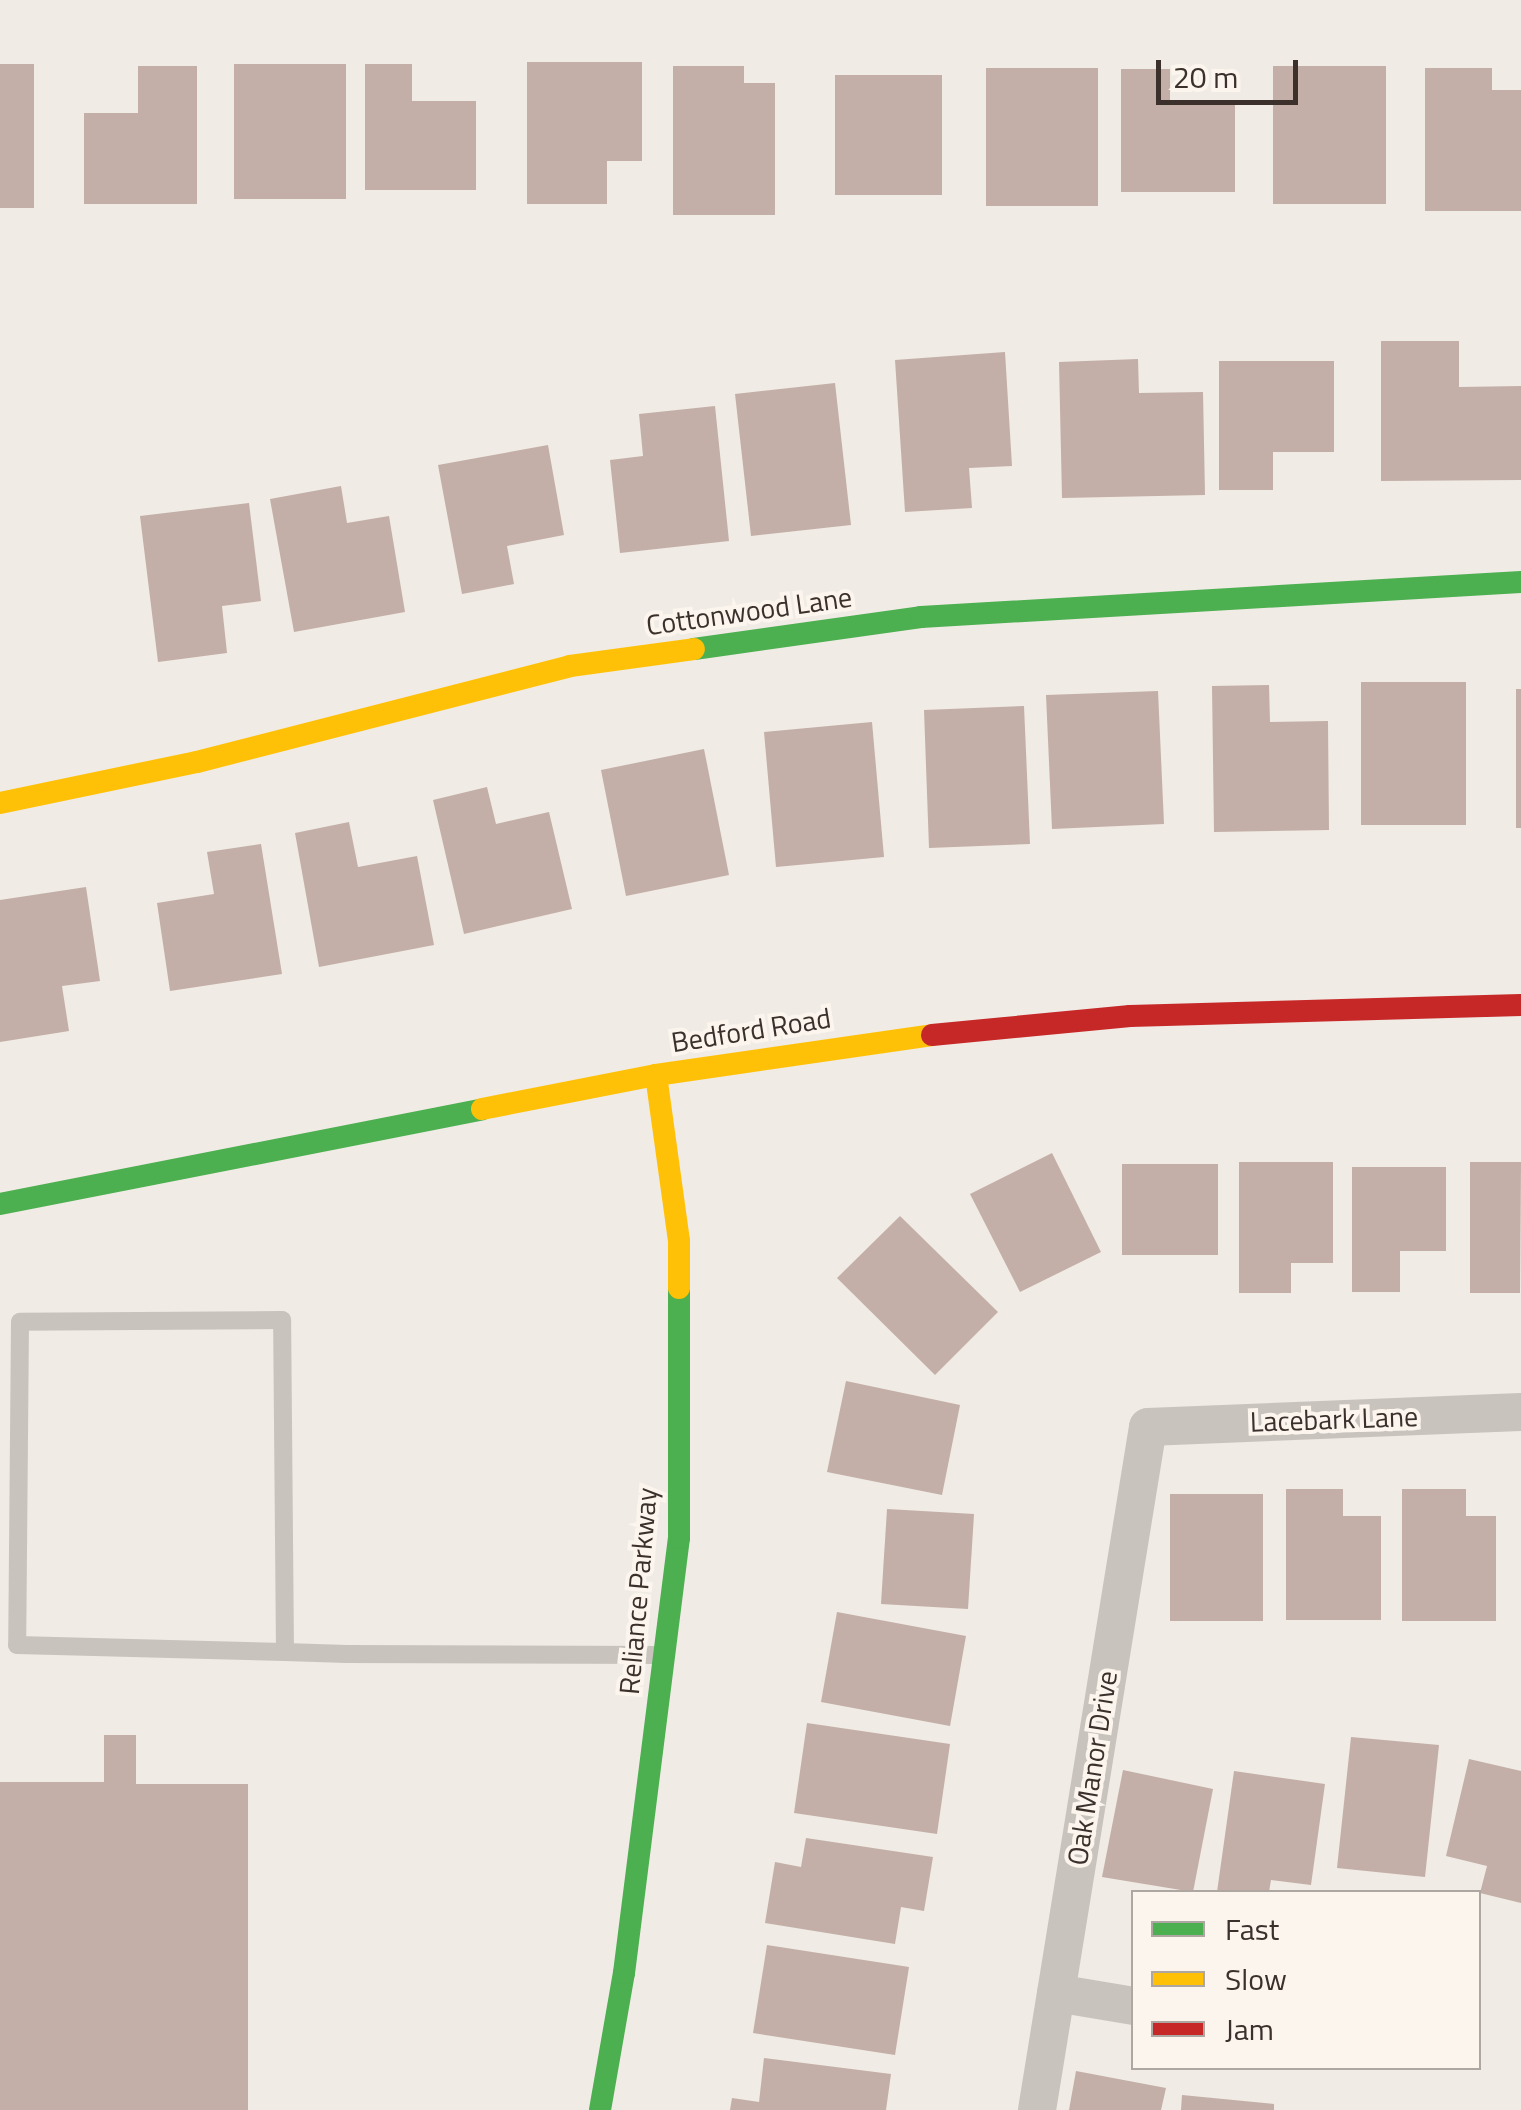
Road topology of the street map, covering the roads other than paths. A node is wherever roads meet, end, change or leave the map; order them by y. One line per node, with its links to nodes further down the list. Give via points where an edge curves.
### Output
1 (1521, 582): 2 (street, Cottonwood Lane, via 920,616 570,666 197,762)
2 (0, 803)
3 (1521, 1004): 4 (street, Bedford Road, via 1130,1016 890,1039)
4 (656, 1075): 5 (street, Bedford Road); 9 (street, Reliance Parkway, via 679,1241 679,1538)
5 (0, 1204)
6 (1521, 1412): 7 (street, Lacebark Lane)
7 (1148, 1426): 10 (street, Oak Manor Drive)
8 (285, 1652): 8 (lane, via 17,1645 20,1322 282,1320); 9 (lane)
9 (664, 1654): 12 (street, Reliance Parkway)
10 (1056, 1993): 11 (street); 13 (street, Oak Manor Drive)
11 (1131, 2006)
12 (600, 2110)
13 (1037, 2110)

